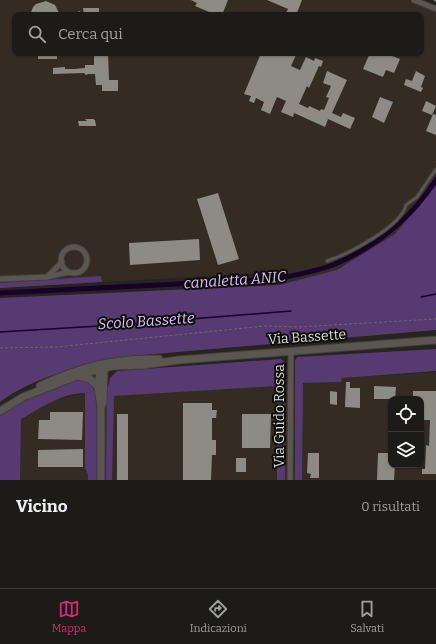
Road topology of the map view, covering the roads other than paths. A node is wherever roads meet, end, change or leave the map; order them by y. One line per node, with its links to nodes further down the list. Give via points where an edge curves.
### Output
1 (414, 0): 2 (street)
2 (436, 9)
3 (436, 168): 4 (lane, via 417,197 406,205 405,211 396,221 342,256)
4 (327, 261)
5 (62, 262): 6 (street); 6 (street, via 63,254 69,249 78,248 85,253 87,261 84,269 76,273); 7 (street)
6 (68, 272): 7 (street)
7 (47, 277): 8 (street)
8 (0, 279)
9 (436, 340): 10 (main road, Via Bassette)
10 (291, 352): 12 (main road, Via Bassette); 21 (street, Via Guido Rossa)
11 (154, 359): 12 (main road, Via Bassette); 14 (main road, Via Bassette, via 105,365); 16 (main road, Via Bassette, via 105,362)
12 (179, 360): 13 (main road, Via Bassette)
13 (128, 366): 14 (main road, Via Bassette); 17 (main road, via 111,372)
14 (102, 369): 15 (main road, Via Bassette); 16 (main road, Via Bassette, via 98,367 56,382); 17 (main road)
15 (79, 376): 17 (main road); 18 (main road, Via Bassette)
16 (50, 381): 18 (main road, Via Bassette, via 29,391)
17 (101, 386): 20 (main road)
18 (23, 397): 19 (main road, Via Bassette)
19 (0, 411)
20 (101, 480)
21 (290, 480)

